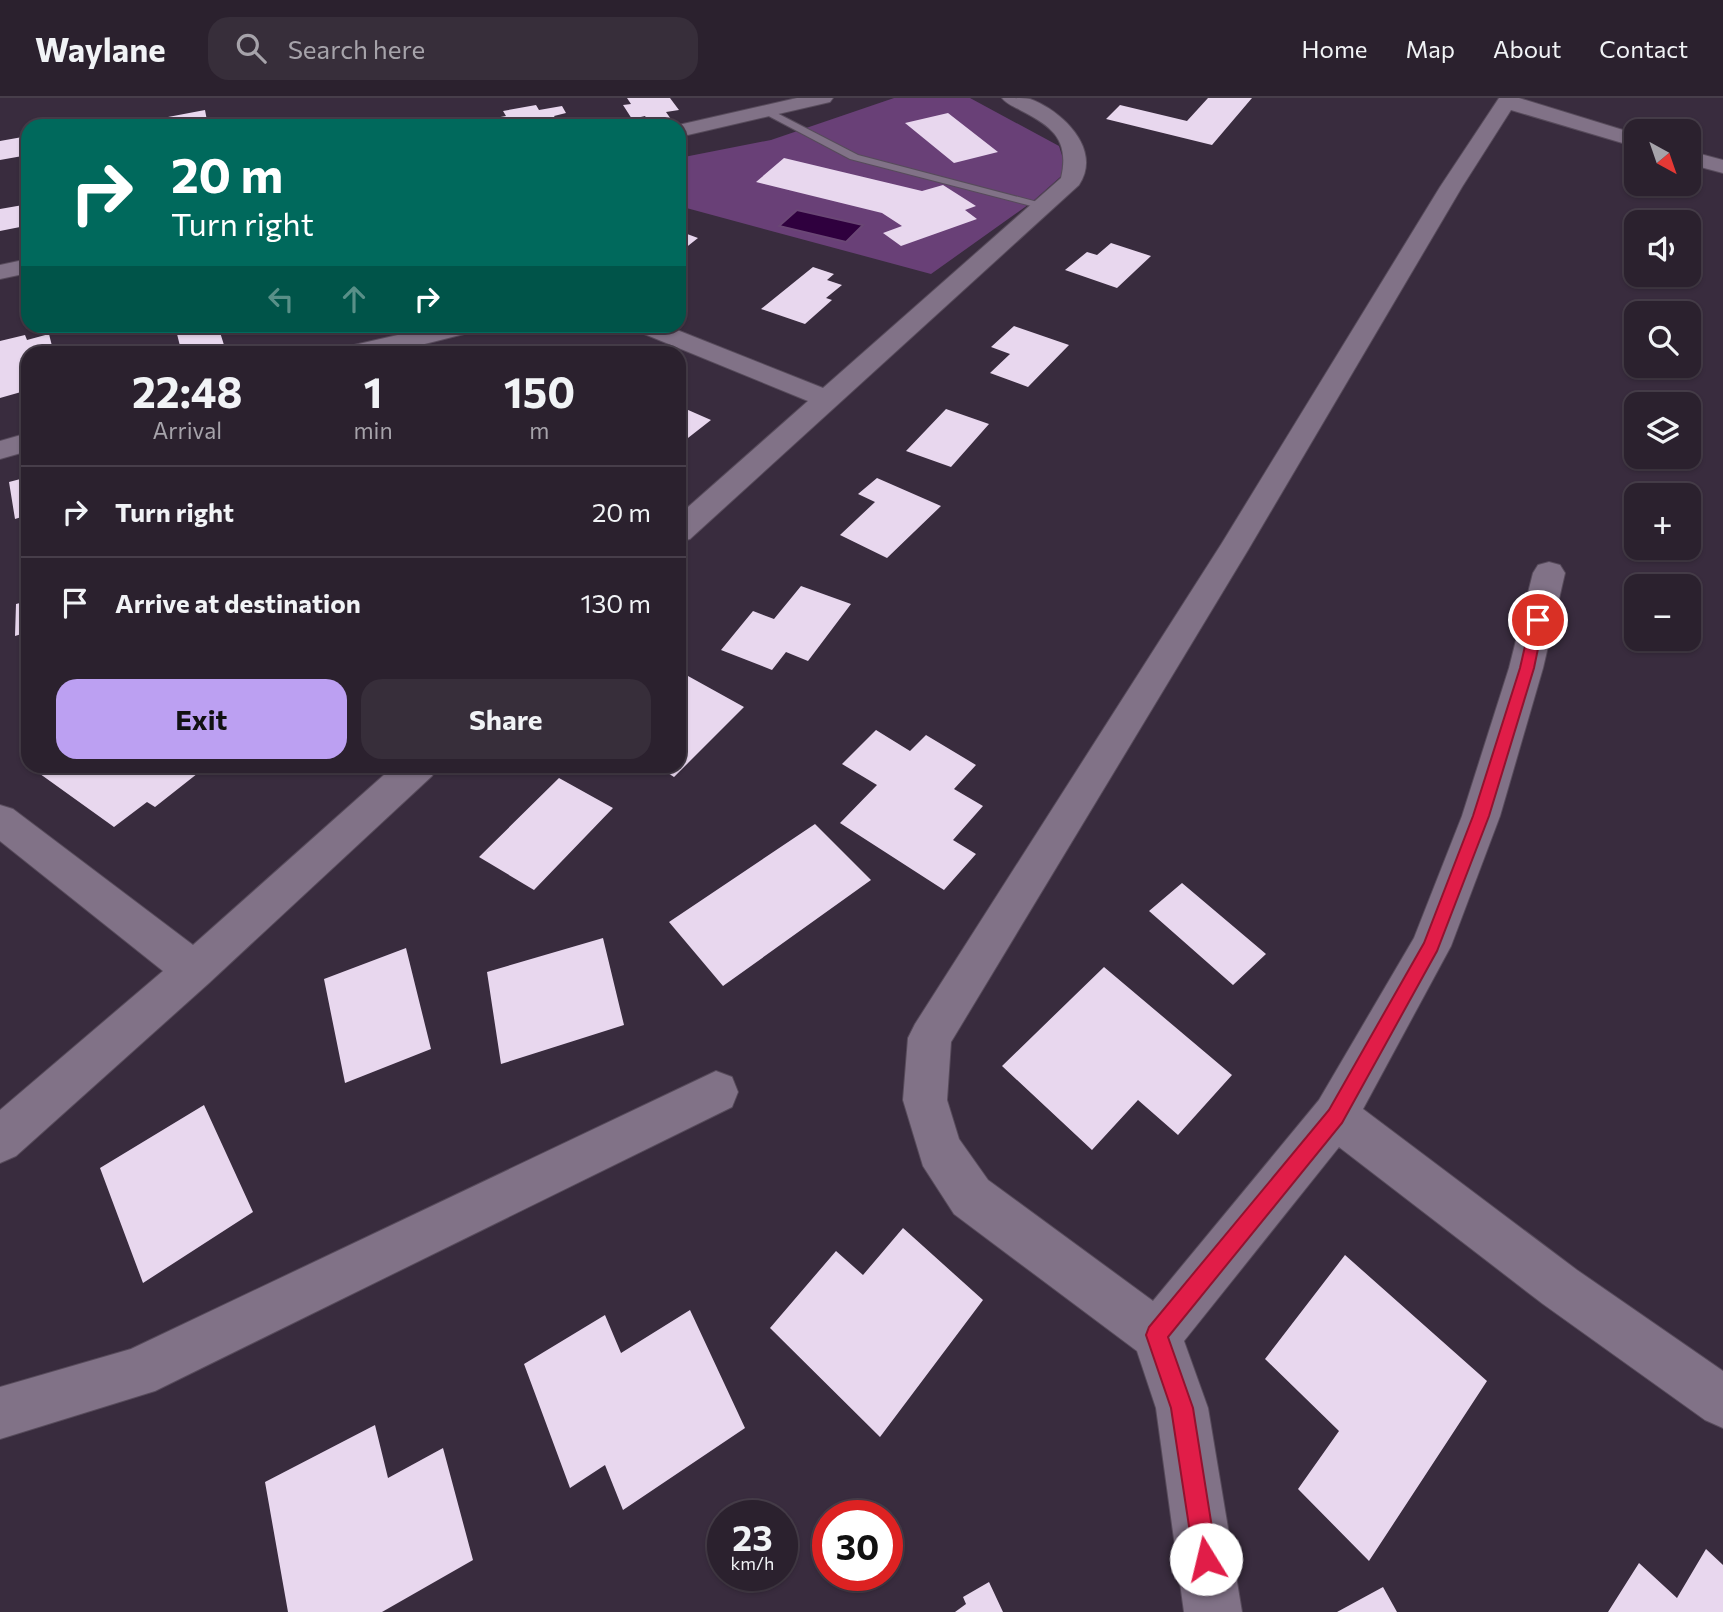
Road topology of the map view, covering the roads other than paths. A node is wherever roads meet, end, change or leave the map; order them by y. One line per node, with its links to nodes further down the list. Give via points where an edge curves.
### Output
1 (823, 98): 4 (street)
2 (1012, 98): 9 (street, via 1050,117 1070,138 1077,162 1071,180)
3 (1508, 100): 6 (street); 26 (street, via 930,1038 925,1100 939,1150 971,1197)
4 (767, 111): 5 (street); 9 (lane, via 854,157)
5 (686, 129)
6 (1624, 137)
7 (1701, 161): 8 (street)
8 (1723, 167)
9 (1043, 205): 15 (street)
10 (21, 268): 11 (street)
11 (0, 272)
12 (438, 333): 14 (street)
13 (663, 333): 15 (street)
14 (383, 346)
15 (826, 399): 18 (street)
16 (21, 444): 17 (street)
17 (0, 450)
18 (686, 526)
19 (1549, 573): 24 (street, via 1527,668 1481,816 1432,946)
20 (411, 773): 22 (street)
21 (0, 820): 22 (street)
22 (194, 970): 25 (street)
23 (716, 1092): 28 (street, via 136,1373)
24 (1335, 1116): 26 (street); 27 (street)
25 (0, 1140)
26 (1157, 1335): 29 (street, via 1182,1408)
27 (1723, 1402)
28 (0, 1413)
29 (1213, 1612)

